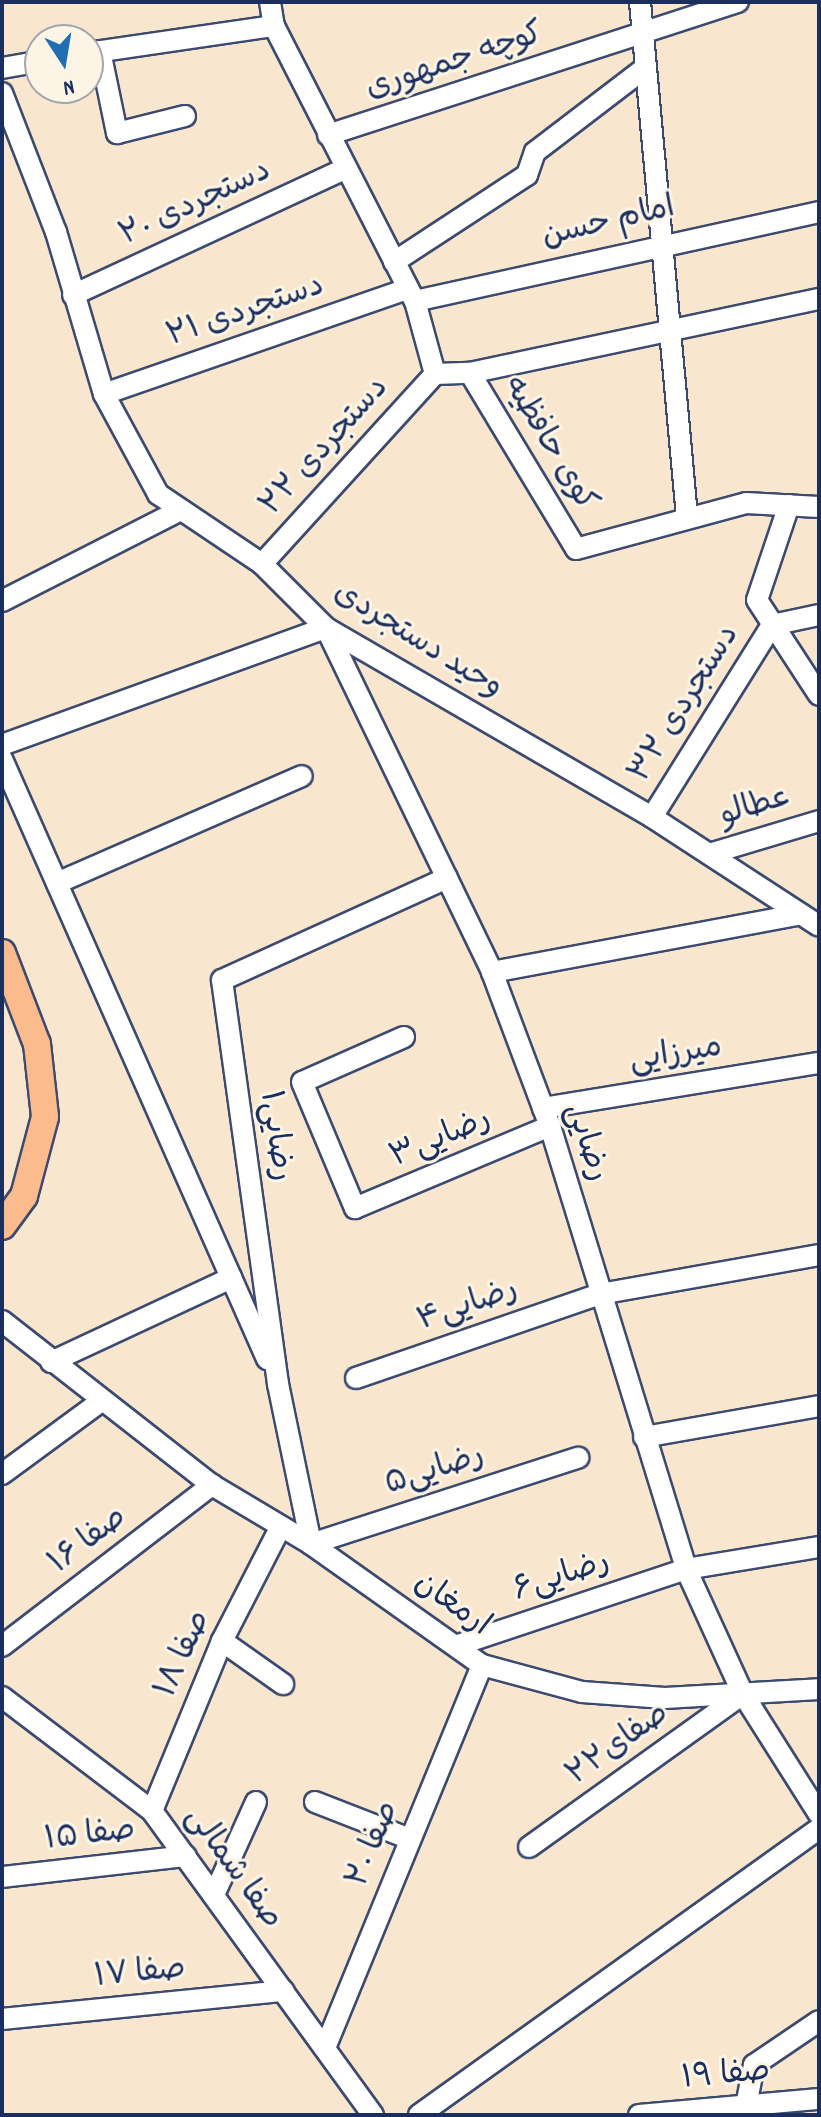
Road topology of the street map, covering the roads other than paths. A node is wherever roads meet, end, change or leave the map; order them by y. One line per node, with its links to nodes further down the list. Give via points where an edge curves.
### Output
1 (270, 2): 4 (street)
2 (640, 2): 5 (street)
3 (738, 2): 5 (street, کوچه جمهوری)
4 (274, 26): 6 (street); 13 (street)
5 (642, 34): 9 (street); 13 (street, کوچه جمهوری)
6 (104, 51)
7 (24, 64): 8 (street)
8 (2, 68)
9 (645, 68): 18 (street); 19 (street, via 535,152 527,175)
10 (104, 83): 12 (street, via 121,135)
11 (2, 93): 14 (street, وحید دستجردی)
12 (185, 116)
13 (328, 135): 16 (street)
14 (20, 139): 15 (street); 20 (street, وحید دستجردی)
15 (2, 150)
16 (344, 169): 19 (street); 20 (street, دستجردی ۲۰)
17 (819, 212): 18 (street, امام حسن)
18 (657, 242): 21 (street, امام حسن); 23 (street)
19 (394, 262): 21 (street)
20 (73, 295): 26 (street, وحید دستجردی)
21 (411, 295): 25 (street); 26 (street, دستجردی ۲۱)
22 (819, 299): 23 (street)
23 (665, 333): 24 (street); 30 (street)
24 (470, 373): 25 (street); 30 (street, کوی حافظیه, via 576,549)
25 (435, 374): 31 (street, دستجردی ۲۲)
26 (104, 394): 29 (street, وحید دستجردی, via 158,494)
27 (789, 505): 28 (street); 30 (street, via 746,503); 34 (street, via 757,600)
28 (819, 507)
29 (177, 512): 31 (street, وحید دستجردی); 32 (street)
30 (687, 516)
31 (262, 564): 35 (street, وحید دستجردی)
32 (2, 601)
33 (819, 615): 34 (street, دستجردی ۳۲)
34 (772, 625): 36 (street); 40 (street, دستجردی ۳۲)
35 (326, 628): 37 (street); 40 (street, وحید دستجردی); 43 (street, رضایی)
36 (819, 695)
37 (2, 745)
38 (2, 759): 44 (street)
39 (302, 776): 44 (street)
40 (652, 817): 42 (street, وحید دستجردی)
41 (819, 821): 42 (street, عطالو)
42 (709, 854): 45 (street, وحید دستجردی)
43 (447, 878): 48 (street, رضایی); 59 (street, رضایی۱, via 222,980)
44 (57, 883): 54 (street)
45 (801, 914): 46 (street, وحید دستجردی); 48 (street)
46 (819, 926)
47 (2, 953): 52 (main road, via 37,1044 45,1117 24,1196)
48 (492, 972): 51 (street, رضایی)
49 (404, 1037): 51 (street, رضایی۳, via 302,1082 307,1105 355,1208)
50 (819, 1063): 51 (street, میرزایی)
51 (546, 1117): 55 (street, رضایی)
52 (2, 1226)
53 (819, 1255): 55 (street, رضایی۴)
54 (231, 1278): 57 (street); 59 (street)
55 (600, 1294): 58 (street, رضایی۴); 62 (street, رضایی)
56 (2, 1321): 57 (street, ارمغان)
57 (51, 1362): 60 (street, ارمغان)
58 (356, 1378)
59 (278, 1384): 67 (street, رضایی۱)
60 (100, 1402): 64 (street); 65 (street, ارمغان)
61 (819, 1406): 62 (street)
62 (644, 1437): 69 (street, رضایی)
63 (578, 1458): 67 (street, رضایی۵)
64 (2, 1474)
65 (212, 1485): 66 (street, ارمغان); 72 (street, صفا ۱۶)
66 (280, 1528): 67 (street, ارمغان); 70 (street, صفا ۱۸)
67 (311, 1544): 71 (street, ارمغان)
68 (819, 1547): 69 (street, رضایی۶)
69 (686, 1569): 71 (street, رضایی۶); 76 (street, رضایی)
70 (222, 1641): 74 (street); 80 (street, صفا ۱۸)
71 (458, 1645): 73 (street, ارمغان)
72 (2, 1646)
73 (482, 1665): 76 (street, ارمغان, via 582,1692); 83 (street, صفا ۲۰)
74 (283, 1684)
75 (819, 1689): 76 (street, ارمغان)
76 (743, 1694): 81 (street); 84 (street, صفای۲۲)
77 (2, 1697): 80 (street, صفا شمالی)
78 (256, 1802): 87 (street)
79 (315, 1802): 83 (street)
80 (152, 1811): 85 (street, صفا شمالی)
81 (819, 1814)
82 (819, 1829): 95 (street)
83 (410, 1839): 91 (street, صفا ۲۰)
84 (529, 1847)
85 (186, 1856): 86 (street, صفا ۱۵); 87 (street, صفا شمالی)
86 (2, 1877)
87 (214, 1895): 88 (street, صفا شمالی)
88 (284, 1991): 89 (street, صفا ۱۷); 91 (street, صفا شمالی)
89 (2, 2019)
90 (819, 2021): 93 (street, via 754,2065)
91 (325, 2048): 94 (street, صفا شمالی)
92 (819, 2099): 93 (street, صفا ۱۹)
93 (746, 2106): 96 (street, صفا ۱۹)
94 (373, 2115)
95 (419, 2115)
96 (639, 2115)

